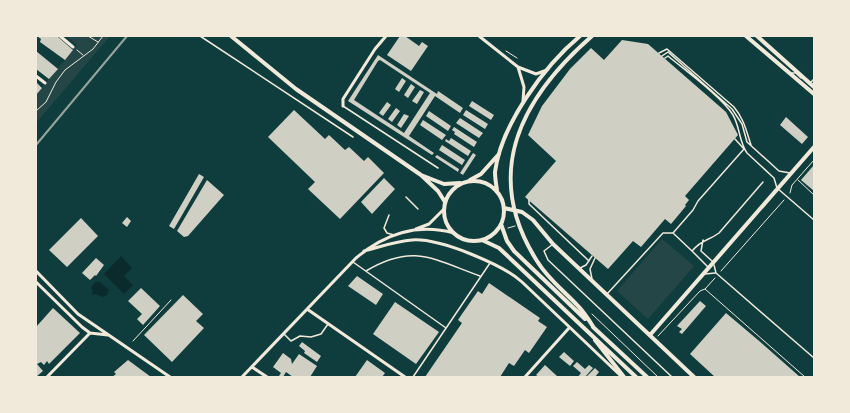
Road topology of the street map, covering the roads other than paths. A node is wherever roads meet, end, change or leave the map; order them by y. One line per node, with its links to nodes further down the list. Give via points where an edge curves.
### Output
1 (60, 36): 10 (street)
2 (200, 36): 24 (lane)
3 (231, 36): 32 (street, via 296,89)
4 (386, 36): 23 (street, via 343,99)
5 (479, 36): 14 (street)
6 (580, 36): 15 (street)
7 (592, 36): 76 (street, via 572,54 532,104 519,129 511,162 510,188 518,226 541,268 578,306)
8 (746, 36): 16 (street)
9 (757, 36): 20 (street)
10 (73, 46)
11 (659, 53): 26 (lane, via 667,49 734,107 747,127)
12 (662, 56): 26 (lane, via 668,52 732,109 742,124 747,142)
13 (665, 58): 28 (lane, via 668,56 729,109 739,126)
14 (518, 67): 15 (street, via 536,74); 22 (street, via 524,87)
15 (547, 70): 22 (street)
16 (787, 72): 20 (lane, via 796,74); 21 (street)
17 (36, 76): 19 (street)
18 (814, 79): 20 (lane)
19 (44, 83)
20 (813, 86)
21 (814, 94)
22 (523, 101): 29 (street)
23 (343, 106): 30 (lane)
24 (353, 137)
25 (735, 139): 28 (lane)
26 (752, 146): 31 (lane, via 780,171)
27 (814, 147): 31 (street)
28 (744, 149): 36 (lane, via 774,178); 49 (lane)
29 (499, 154): 33 (street, via 482,174); 37 (street, via 495,173)
30 (438, 168)
31 (790, 174): 36 (street)
32 (421, 175): 35 (street, via 444,184); 40 (street, via 438,191)
33 (468, 181): 35 (street); 37 (street, via 488,184)
34 (763, 182): 52 (lane, via 719,233)
35 (460, 183): 40 (street)
36 (777, 188): 45 (lane); 59 (street)
37 (497, 190): 41 (street)
38 (406, 197): 42 (lane)
39 (529, 200): 58 (lane, via 529,204)
40 (445, 202): 43 (street)
41 (504, 208): 46 (street); 53 (street, via 522,212 533,220)
42 (418, 209)
43 (444, 209): 47 (street, via 429,224); 48 (street, via 446,222)
44 (389, 215): 50 (lane, via 385,221 385,231)
45 (814, 220)
46 (501, 224): 51 (street, via 495,232); 76 (street, via 514,251)
47 (410, 231): 48 (street, via 437,229); 50 (street)
48 (454, 233): 51 (street, via 470,241)
49 (672, 234): 55 (lane); 71 (lane, via 663,234)
50 (396, 235): 54 (street)
51 (482, 240): 79 (street, via 499,248)
52 (704, 240): 55 (lane); 59 (lane, via 701,251)
53 (553, 244): 63 (street); 94 (lane, via 544,251 548,260)
54 (364, 251): 60 (street); 61 (street, via 396,242 420,240 445,246)
55 (692, 251): 62 (lane)
56 (592, 256): 58 (lane)
57 (595, 258): 69 (lane, via 590,269)
58 (589, 261): 63 (lane)
59 (712, 261): 62 (street); 66 (lane)
60 (353, 262): 65 (lane); 72 (street)
61 (490, 263): 68 (lane); 75 (street, via 514,275)
62 (708, 267): 67 (street)
63 (579, 269): 69 (street)
64 (36, 271): 80 (street, via 78,314)
65 (366, 271): 68 (lane, via 382,261 404,255 427,256); 74 (lane)
66 (717, 273): 67 (lane); 82 (lane)
67 (702, 275): 81 (street)
68 (481, 276): 74 (lane)
69 (592, 281): 71 (street)
70 (36, 282): 77 (street)
71 (606, 295): 81 (street)
72 (307, 309): 73 (street); 78 (street)
73 (328, 324): 78 (lane, via 321,334 311,337 300,336 292,341); 88 (street)
74 (446, 328): 89 (lane)
75 (569, 328): 90 (street); 91 (street)
76 (594, 328): 93 (street)
77 (90, 333): 80 (street); 84 (street)
78 (283, 334): 83 (street)
79 (590, 334): 91 (street); 92 (street)
80 (109, 335): 85 (street)
81 (650, 335): 95 (street)
82 (814, 358)
83 (252, 367): 86 (street); 87 (street)
84 (47, 377)
85 (170, 377)
86 (242, 377)
87 (267, 377)
88 (405, 377)
89 (413, 377)
90 (525, 377)
91 (623, 377)
92 (636, 377)
93 (647, 377)
94 (672, 377)
95 (694, 377)

